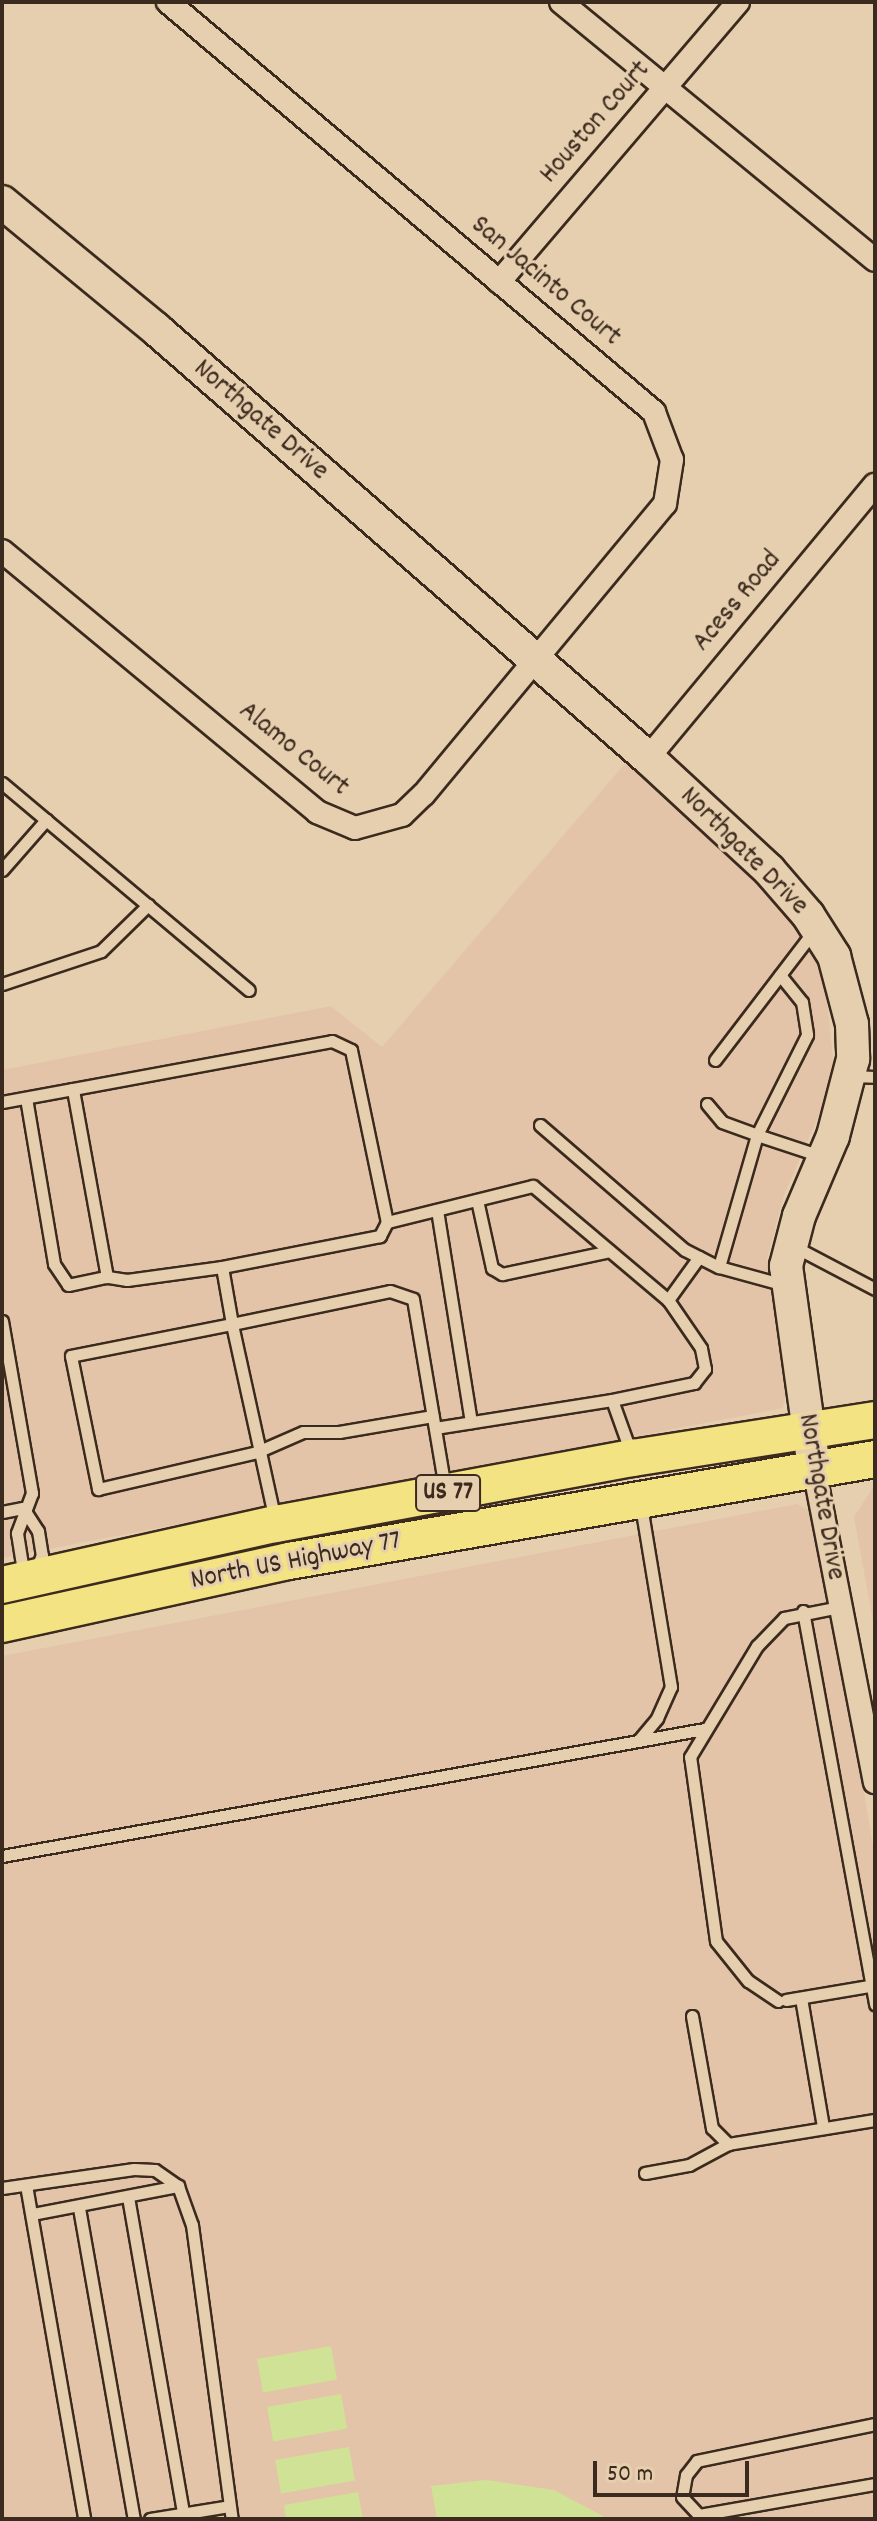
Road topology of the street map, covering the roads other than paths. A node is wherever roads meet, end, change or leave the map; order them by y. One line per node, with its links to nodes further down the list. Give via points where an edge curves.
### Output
1 (168, 2): 7 (street, San Jacinto Court)
2 (561, 2): 4 (street)
3 (738, 2): 4 (street, Houston Court)
4 (665, 88): 6 (street); 7 (street, Houston Court)
5 (2, 202): 10 (street, Northgate Drive, via 156,329)
6 (875, 260)
7 (499, 282): 10 (street, San Jacinto Court, via 654,412 672,460 665,504 657,519)
8 (875, 485): 11 (street, Acess Road)
9 (2, 551): 10 (street, Alamo Court, via 317,812 355,828 402,815)
10 (535, 663): 11 (street, Northgate Drive)
11 (648, 758): 16 (street, Northgate Drive, via 769,870)
12 (2, 783): 13 (lane)
13 (46, 820): 14 (lane); 15 (lane)
14 (2, 870)
15 (148, 905): 18 (lane, via 101,951); 19 (lane)
16 (816, 928): 17 (lane); 20 (street, Northgate Drive)
17 (780, 975): 21 (lane); 28 (lane, via 802,1002 807,1035)
18 (2, 984)
19 (249, 990)
20 (863, 1023): 22 (street, Northgate Drive)
21 (715, 1060)
22 (862, 1077): 29 (street, Northgate Drive)
23 (73, 1089): 24 (lane); 32 (lane, via 332,1041 351,1050); 38 (lane)
24 (26, 1098): 25 (lane); 38 (lane, via 54,1264 68,1285)
25 (2, 1102)
26 (707, 1104): 28 (lane, via 722,1122)
27 (540, 1125): 35 (lane)
28 (757, 1135): 29 (lane); 37 (lane)
29 (824, 1157): 33 (street, Northgate Drive)
30 (477, 1200): 31 (lane); 34 (lane, via 533,1186); 34 (lane, via 492,1268 502,1274)
31 (437, 1210): 32 (lane); 47 (lane)
32 (387, 1222): 36 (lane, via 380,1236)
33 (791, 1245): 39 (street, Northgate Drive); 40 (lane)
34 (610, 1251): 41 (lane)
35 (699, 1257): 37 (lane); 41 (lane)
36 (222, 1267): 38 (lane, via 127,1280); 43 (lane)
37 (719, 1267): 39 (lane)
38 (107, 1277)
39 (785, 1285): 48 (street, Northgate Drive)
40 (875, 1289)
41 (668, 1300): 44 (lane, via 701,1348 705,1369 694,1383)
42 (2, 1321): 55 (lane, via 32,1493)
43 (232, 1324): 46 (lane, via 390,1291 413,1299); 49 (lane); 49 (lane, via 71,1356 98,1489)
44 (612, 1400): 47 (lane); 50 (lane)
45 (875, 1420): 48 (main road, North US Highway 77 / US 77)
46 (434, 1422): 47 (lane); 49 (lane, via 303,1432); 53 (lane)
47 (471, 1422)
48 (809, 1432): 50 (main road, North US Highway 77 / US 77); 52 (street, Northgate Drive)
49 (257, 1452): 57 (lane)
50 (633, 1458): 53 (main road, North US Highway 77 / US 77)
51 (875, 1459): 52 (main road, North US Highway 77 / US 77)
52 (814, 1469): 54 (main road, North US Highway 77 / US 77); 59 (street, Northgate Drive)
53 (445, 1494): 57 (main road, North US Highway 77 / US 77)
54 (640, 1497): 61 (main road, North US Highway 77 / US 77, via 289,1561); 63 (lane, via 671,1687 657,1718)
55 (23, 1508): 56 (lane); 58 (lane, via 17,1533); 58 (lane, via 38,1531 42,1555)
56 (2, 1512)
57 (276, 1524): 58 (main road, North US Highway 77 / US 77)
58 (24, 1579)
59 (839, 1607): 60 (lane); 64 (street, Northgate Drive)
60 (803, 1611): 62 (lane, via 784,1618 757,1646); 66 (lane)
61 (2, 1624)
62 (704, 1729): 63 (lane); 67 (lane, via 690,1757 716,1941 748,1981 782,2001)
63 (638, 1741): 65 (lane)
64 (874, 1770)
65 (2, 1856)
66 (874, 1985): 67 (lane); 68 (lane)
67 (801, 1998): 71 (lane)
68 (875, 2004)
69 (692, 2016): 72 (lane, via 712,2128)
70 (875, 2120): 71 (lane)
71 (823, 2127): 72 (lane)
72 (728, 2144): 73 (lane, via 689,2165)
73 (645, 2173)
74 (26, 2185): 75 (lane, via 134,2169 155,2170); 76 (lane); 79 (lane)
75 (178, 2186): 77 (lane); 82 (lane, via 194,2238)
76 (2, 2188)
77 (128, 2197): 78 (lane); 84 (lane)
78 (79, 2208): 79 (lane); 86 (lane)
79 (32, 2214): 85 (lane)
80 (875, 2424): 83 (lane, via 697,2461 686,2475 682,2497 690,2509 699,2515)
81 (875, 2484): 83 (lane)
82 (229, 2506): 84 (lane); 88 (lane)
83 (737, 2514)
84 (184, 2516): 87 (lane)
85 (84, 2519)
86 (134, 2519)
87 (150, 2519)
88 (232, 2519)

